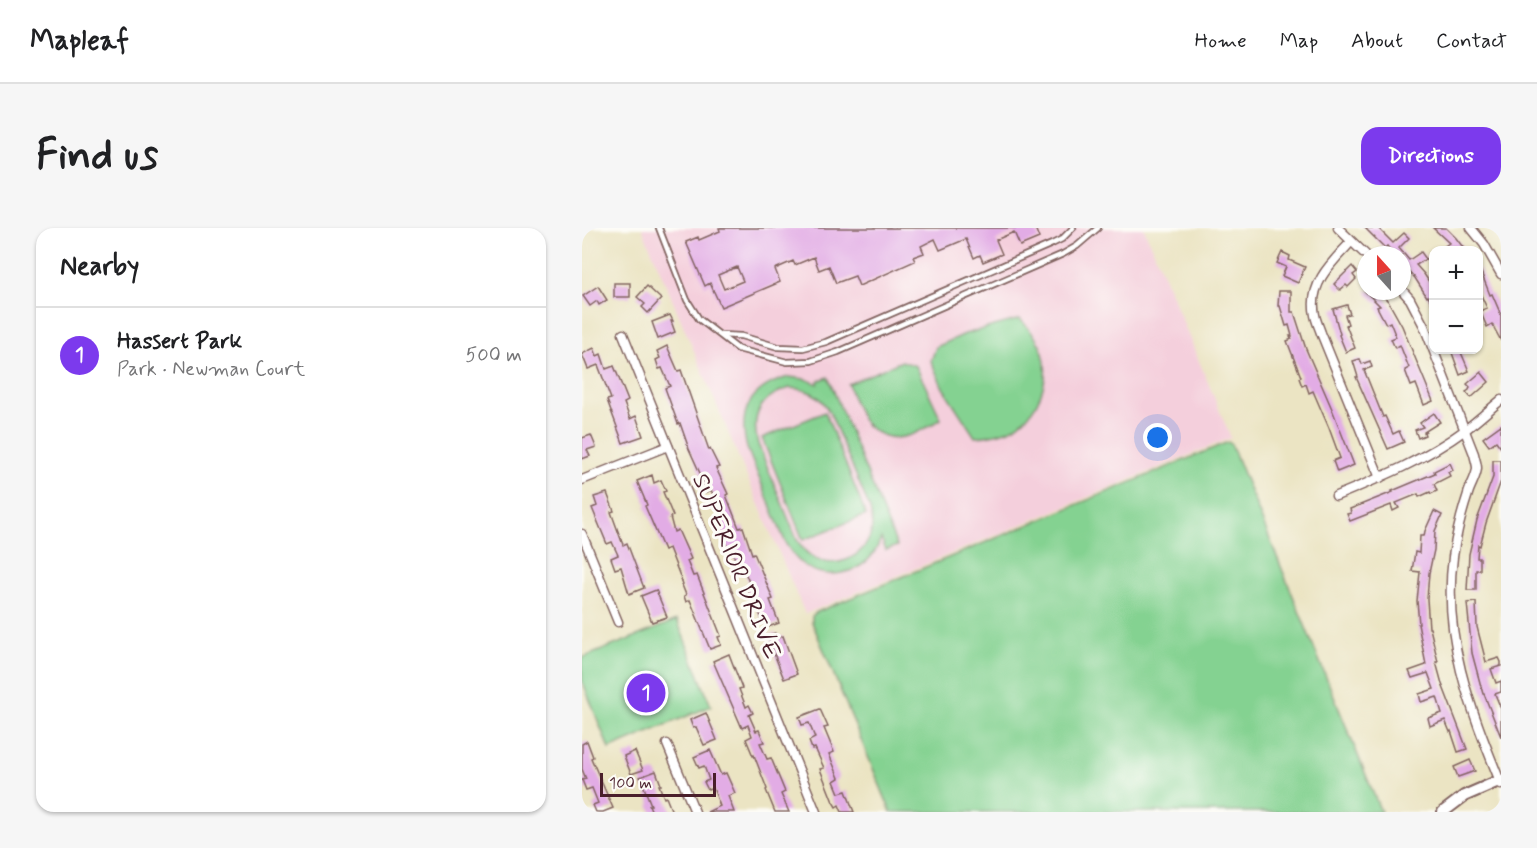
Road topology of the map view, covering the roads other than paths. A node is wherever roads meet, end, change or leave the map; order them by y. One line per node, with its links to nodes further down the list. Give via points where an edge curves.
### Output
1 (659, 228): 11 (lane, via 687,300 699,319)
2 (1073, 228): 11 (lane, via 1052,244 826,342 802,348 778,347 741,336)
3 (1098, 228): 11 (lane, via 1063,254 811,361 787,362 738,350)
4 (1338, 228): 6 (street)
5 (1471, 228): 8 (street)
6 (1351, 242): 7 (street); 15 (street, via 1320,278 1314,293 1314,314)
7 (1357, 247)
8 (1501, 274)
9 (1411, 300): 13 (street)
10 (623, 333): 14 (street, SUPERIOR DRIVE)
11 (721, 335)
12 (1501, 400): 13 (street)
13 (1465, 431): 15 (street); 21 (street, via 1477,470 1457,532 1452,564 1454,639 1474,715)
14 (668, 446): 16 (street); 23 (street, SUPERIOR DRIVE)
15 (1380, 478): 17 (street)
16 (582, 480)
17 (1336, 496)
18 (582, 534): 19 (street)
19 (618, 622)
20 (667, 744): 22 (street)
21 (1501, 781): 24 (street, via 1464,796)
22 (695, 812)
23 (816, 812)
24 (1443, 812)

